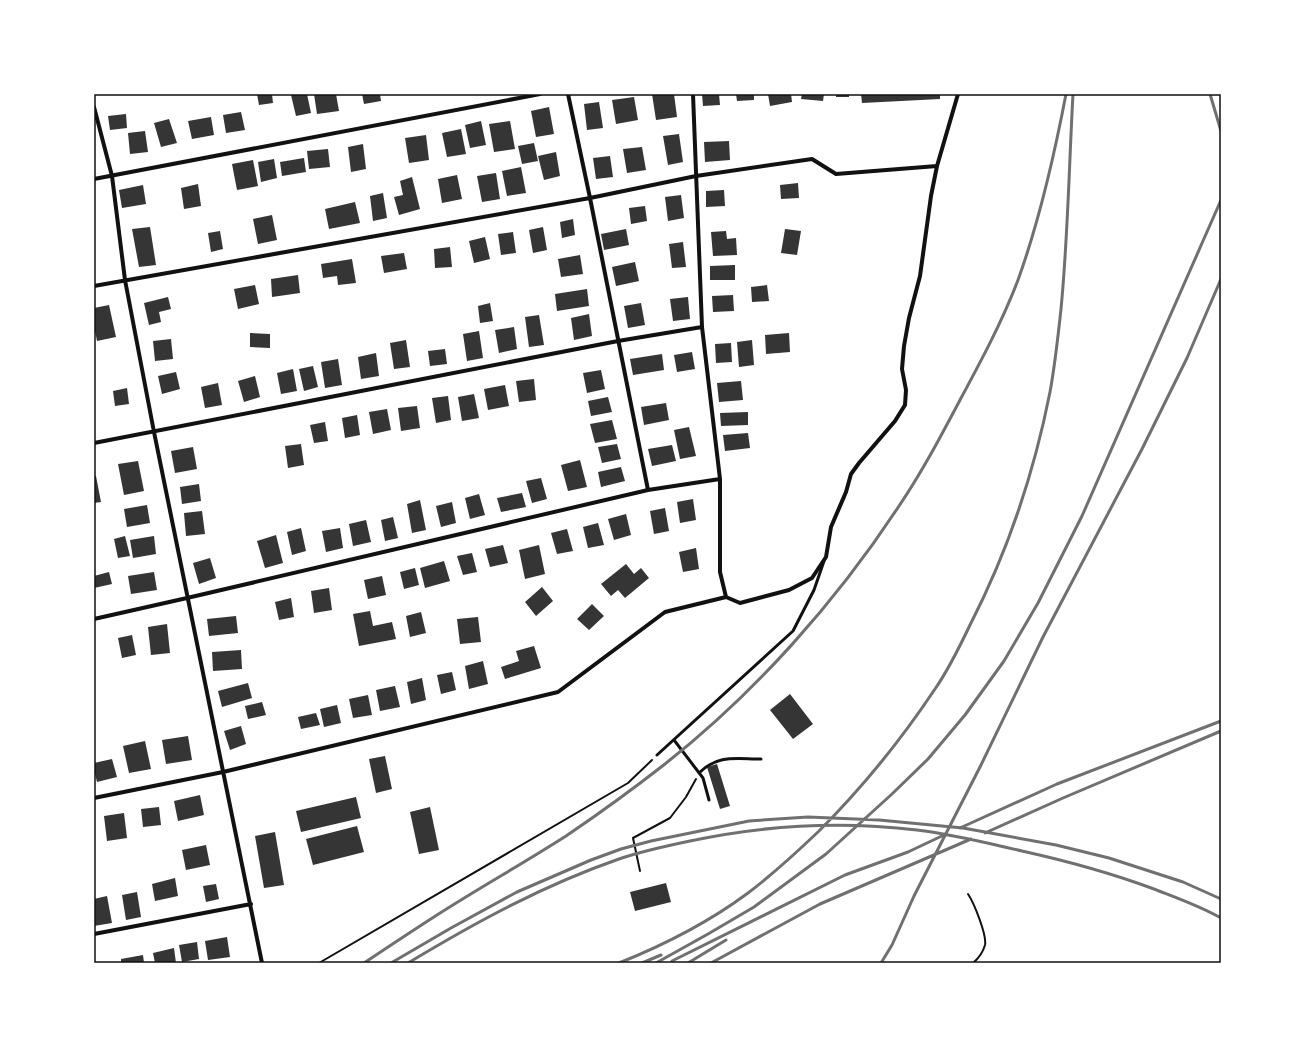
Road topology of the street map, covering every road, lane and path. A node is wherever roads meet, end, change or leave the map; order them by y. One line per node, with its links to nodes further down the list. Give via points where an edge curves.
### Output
1 (540, 94): 7 (street)
2 (568, 94): 10 (street)
3 (693, 94): 8 (street)
4 (958, 94): 6 (street)
5 (94, 107): 7 (street)
6 (937, 166): 8 (street, via 836,174 812,159); 19 (street, via 920,276 904,346 902,369 906,390 905,405 851,474 832,527)
7 (112, 176): 9 (street); 11 (street)
8 (696, 176): 10 (street); 13 (street)
9 (94, 179)
10 (590, 198): 11 (street); 14 (street)
11 (125, 280): 12 (street); 15 (street)
12 (94, 286)
13 (702, 327): 14 (street); 17 (street)
14 (618, 341): 15 (street); 18 (street)
15 (154, 432): 16 (street); 21 (street)
16 (94, 443)
17 (720, 479): 18 (street); 20 (street, via 720,572)
18 (648, 490): 21 (street)
19 (826, 557): 20 (street, via 812,578 789,590 740,603); 23 (lane, via 814,590 793,631)
20 (726, 597): 26 (street, via 665,612 558,692)
21 (187, 598): 22 (street); 26 (street)
22 (94, 619)
23 (674, 740): 24 (lane); 27 (lane)
24 (657, 755): 35 (path, via 628,782)
25 (761, 759): 27 (lane, via 719,759)
26 (223, 772): 28 (street); 32 (street)
27 (699, 773): 29 (lane, via 703,778); 30 (path, via 686,797 670,818 633,838)
28 (94, 798)
29 (709, 800)
30 (640, 871)
31 (968, 894): 36 (path, via 980,919 986,944 979,958)
32 (251, 904): 33 (street); 34 (street)
33 (94, 934)
34 (262, 963)
35 (319, 963)
36 (973, 963)

